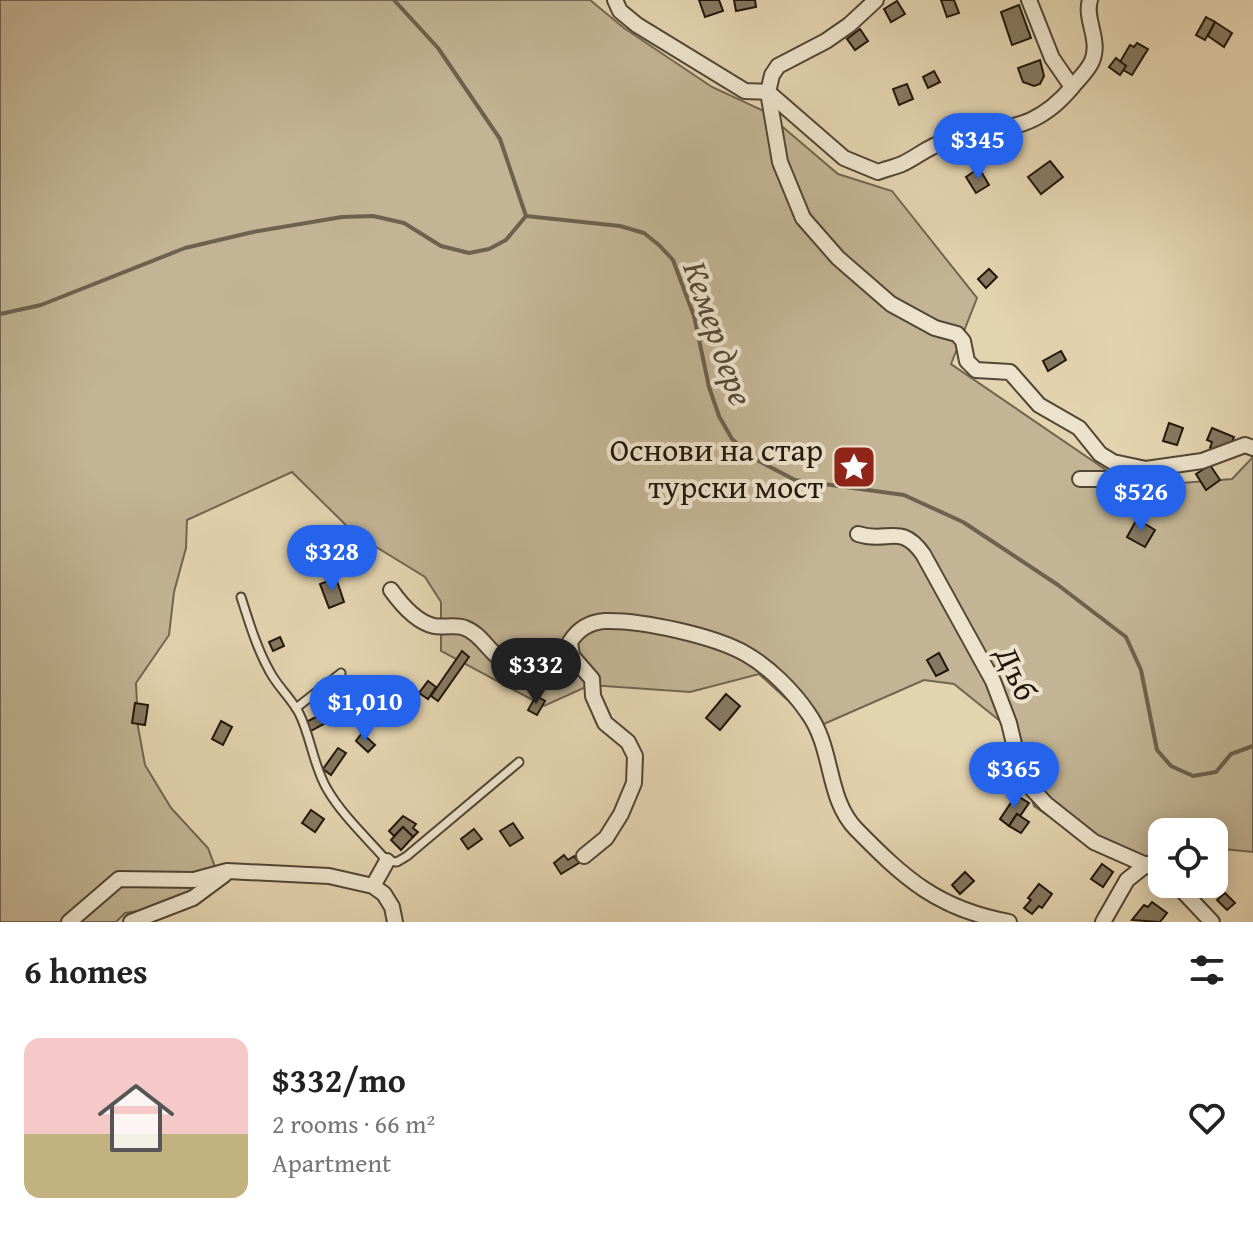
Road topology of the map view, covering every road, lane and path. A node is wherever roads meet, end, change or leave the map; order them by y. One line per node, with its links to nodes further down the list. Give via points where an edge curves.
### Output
1 (615, 0): 6 (street, via 637,25 745,91)
2 (876, 0): 6 (street, via 826,41 778,66)
3 (1029, 0): 5 (street, via 1052,58)
4 (1090, 0): 5 (street, via 1092,61)
5 (1072, 87): 6 (street, via 1036,119 946,141 878,172 844,158)
6 (768, 92): 8 (street, via 780,162 803,218 838,258 891,304 957,334 976,370 1010,372 1039,405 1079,428 1100,454)
7 (1253, 448): 8 (street, via 1245,445 1202,461)
8 (1146, 469): 9 (street, via 1108,479)
9 (1080, 479)
10 (858, 534): 19 (street, Дъб, via 905,536 923,554 993,681 1021,773 1033,790 1094,842)
11 (391, 590): 13 (street, via 419,619 434,626 465,627 502,660)
12 (241, 597): 15 (lane, via 259,651)
13 (578, 666): 17 (street, via 592,679 605,723 628,742 635,756 634,783 621,814 606,838); 26 (street, via 570,642 577,631 604,621 657,627 747,655 808,712 823,738 843,813 856,829 924,892 980,917)
14 (341, 673): 15 (lane)
15 (296, 708): 18 (lane, via 327,789)
16 (519, 762): 18 (lane, via 407,856)
17 (584, 856)
18 (387, 861): 21 (street)
19 (1147, 864): 27 (street, via 1127,880)
20 (227, 871): 21 (street, via 329,876); 23 (street, via 194,880 119,879); 24 (street, via 193,898)
21 (373, 886): 25 (street, via 392,907)
22 (1189, 898): 28 (street)
23 (69, 922)
24 (131, 922)
25 (395, 922)
26 (1009, 922)
27 (1103, 922)
28 (1212, 922)

